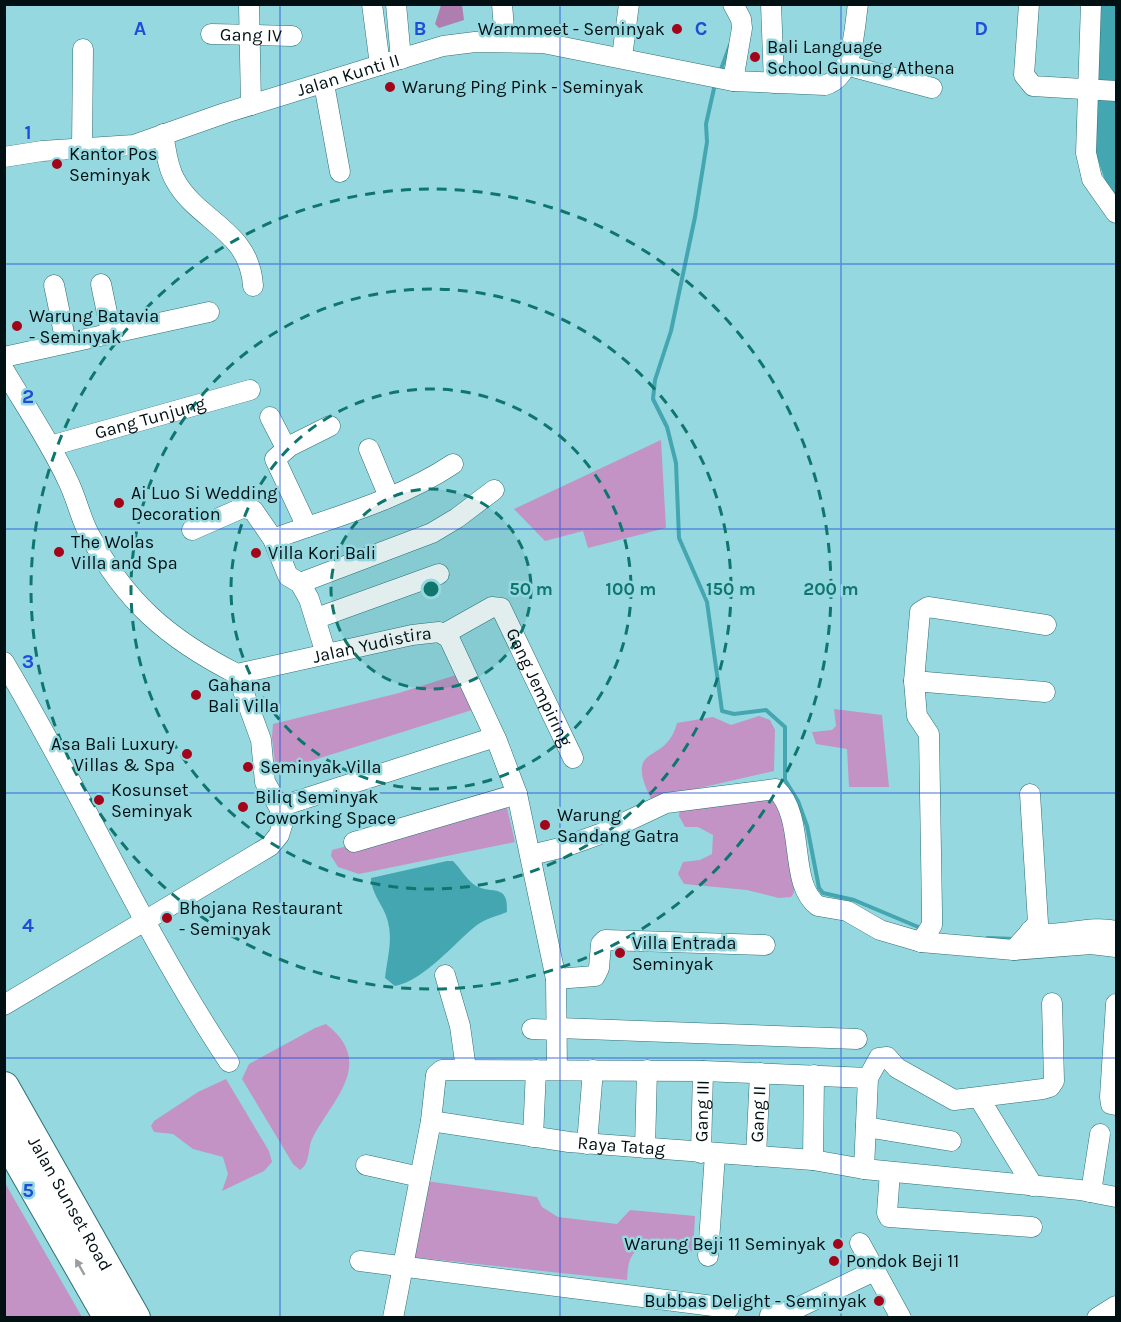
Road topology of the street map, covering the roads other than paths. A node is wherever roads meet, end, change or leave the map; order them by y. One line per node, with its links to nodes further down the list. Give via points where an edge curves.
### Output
1 (249, 4): 12 (street)
2 (372, 4): 18 (street)
3 (396, 4): 17 (street)
4 (502, 4): 14 (street)
5 (629, 4): 16 (street)
6 (733, 4): 20 (street, via 742,28)
7 (771, 4): 21 (street)
8 (858, 4): 19 (street)
9 (1029, 4): 24 (street, via 1026,81 1033,86)
10 (1091, 4): 24 (street)
11 (211, 34): 12 (street, Gang IV)
12 (250, 35): 13 (street, Gang IV); 26 (street)
13 (292, 36)
14 (504, 41): 16 (street, Jalan Kunti II, via 543,43); 17 (street, Jalan Kunti II, via 443,46)
15 (83, 49): 28 (street)
16 (622, 57): 20 (street, Jalan Kunti II)
17 (401, 59): 18 (street, Jalan Kunti II)
18 (380, 65): 22 (street, Jalan Kunti II)
19 (841, 73): 21 (street, Jalan Kunti II, via 825,85); 23 (street)
20 (733, 81): 21 (street, Jalan Kunti II)
21 (774, 83)
22 (324, 84): 26 (street, Jalan Kunti II); 30 (street)
23 (932, 88)
24 (1090, 89): 25 (street); 31 (street, via 1086,153 1092,179)
25 (1116, 90)
26 (251, 105): 27 (street, Jalan Kunti II)
27 (164, 134): 28 (street, Jalan Kunti II, via 134,146); 34 (street, via 174,179 244,250)
28 (82, 149): 29 (street, Jalan Kunti II)
29 (4, 157)
30 (340, 172)
31 (1116, 213)
32 (101, 284): 36 (street)
33 (54, 285): 37 (street)
34 (253, 286)
35 (209, 312): 36 (street)
36 (111, 332): 37 (street)
37 (66, 343): 38 (street)
38 (4, 357)
39 (4, 370): 41 (street)
40 (250, 390): 44 (street, Gang Tunjung)
41 (10, 394): 44 (street)
42 (270, 417): 45 (street)
43 (330, 426): 45 (street)
44 (50, 446): 60 (street, via 87,530 132,600 183,644)
45 (286, 448): 50 (street, via 275,459)
46 (369, 449): 49 (street)
47 (453, 464): 49 (street, via 431,479)
48 (494, 490): 54 (street, via 432,533)
49 (389, 497): 50 (street)
50 (307, 527): 52 (street)
51 (192, 530): 52 (street, via 250,508)
52 (273, 540): 54 (street, via 288,576)
53 (438, 574): 55 (street)
54 (300, 583): 55 (street)
55 (317, 618): 58 (street)
56 (1046, 625): 61 (street, via 928,607 920,612)
57 (444, 634): 58 (street, Jalan Yudistira, via 412,635); 63 (street, Jalan Yudistira, via 453,643); 64 (street, Gang Jempiring, via 492,607 501,608)
58 (326, 654): 60 (street, Jalan Yudistira)
59 (4, 662): 70 (street)
60 (237, 674): 67 (street, via 261,740 265,783)
61 (914, 681): 62 (street); 72 (street, via 917,716 929,734)
62 (1045, 692)
63 (495, 737): 65 (street, Jalan Yudistira); 67 (street)
64 (573, 758)
65 (517, 794): 68 (street); 69 (street, Jalan Yudistira)
66 (1030, 794): 73 (street, via 1038,923)
67 (279, 807): 70 (street, via 282,827 270,846)
68 (354, 842)
69 (531, 855): 72 (street, via 600,834 666,803 776,789 790,811 805,890 812,902 827,909 847,910 880,930); 77 (street, Jalan Yudistira)
70 (145, 920): 80 (street); 84 (street)
71 (1116, 931): 73 (street, via 1088,928)
72 (926, 934): 73 (street)
73 (1023, 940): 75 (street)
74 (765, 945): 77 (street, via 605,940 595,976)
75 (1116, 947)
76 (445, 975): 85 (street, via 460,1026)
77 (556, 979): 82 (street, Jalan Yudistira)
78 (1052, 1003): 95 (street, via 1053,1084 1043,1089)
79 (1116, 1004): 96 (street, via 1110,1097 1111,1104)
80 (4, 1005)
81 (532, 1029): 82 (street)
82 (558, 1029): 83 (street); 87 (street, Jalan Yudistira)
83 (857, 1039)
84 (230, 1062)
85 (466, 1069): 86 (street); 97 (street, via 438,1072)
86 (536, 1070): 87 (street); 101 (street)
87 (557, 1070): 88 (street)
88 (593, 1070): 89 (street); 103 (street)
89 (647, 1070): 90 (street); 104 (street)
90 (703, 1071): 91 (street); 105 (street, Gang III)
91 (760, 1073): 92 (street); 106 (street, Gang II)
92 (814, 1075): 93 (street); 107 (street)
93 (868, 1078): 95 (street, via 879,1058 887,1057 897,1068 954,1100); 98 (street)
94 (4, 1087): 125 (highway, Jalan Sunset Road)
95 (979, 1098): 112 (street)
96 (1116, 1105)
97 (431, 1122): 101 (street, Raya Tatag); 111 (street)
98 (866, 1127): 102 (street); 109 (street)
99 (1100, 1134): 113 (street)
100 (4, 1136): 124 (highway, one-way to 100)
101 (533, 1137): 103 (street, Raya Tatag)
102 (951, 1141)
103 (587, 1144): 104 (street, Raya Tatag)
104 (645, 1148): 105 (street, Raya Tatag)
105 (708, 1153): 106 (street, Raya Tatag); 117 (street, Gang III)
106 (756, 1156): 107 (street, Raya Tatag)
107 (813, 1160): 109 (street, Raya Tatag)
108 (366, 1165): 111 (street)
109 (864, 1169): 110 (street, Raya Tatag)
110 (890, 1172): 112 (street, Raya Tatag); 115 (street, via 889,1217)
111 (420, 1178): 119 (street)
112 (1033, 1186): 113 (street, Raya Tatag)
113 (1091, 1192): 114 (street, Raya Tatag)
114 (1116, 1197)
115 (1032, 1227)
116 (860, 1243): 120 (street)
117 (708, 1256)
118 (360, 1261): 119 (street)
119 (401, 1265): 122 (street); 126 (street)
120 (874, 1271): 123 (street, via 791,1311); 127 (street)
121 (1116, 1306): 128 (street)
122 (729, 1308)
123 (770, 1314)
124 (109, 1317)
125 (135, 1317)
126 (393, 1317)
127 (902, 1317)
128 (1097, 1317)

